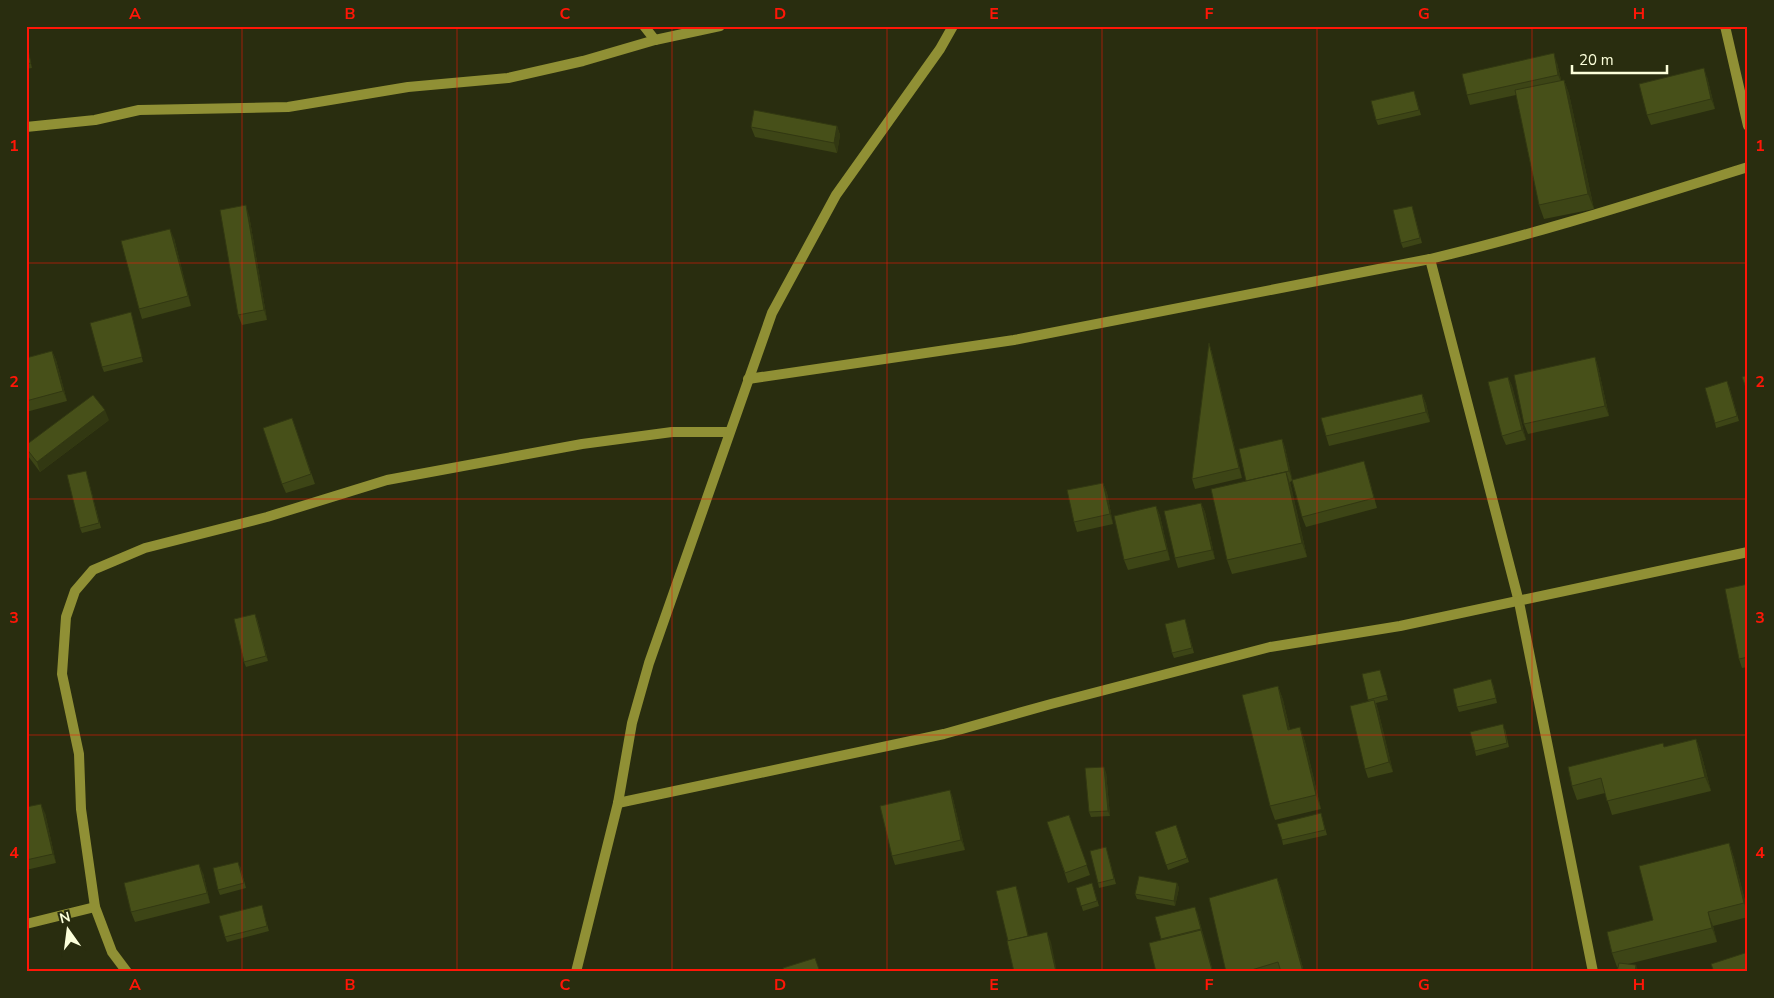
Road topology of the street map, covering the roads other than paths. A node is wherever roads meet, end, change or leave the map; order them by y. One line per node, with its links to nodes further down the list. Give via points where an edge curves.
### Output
1 (644, 26): 5 (street)
2 (720, 26): 5 (street)
3 (953, 26): 10 (street, via 836,194 772,313)
4 (1725, 26): 6 (street)
5 (655, 40): 7 (street, via 508,78 408,87 288,106 139,110 95,120)
6 (1748, 126)
7 (26, 128)
8 (1748, 167): 9 (street, via 1582,219)
9 (1430, 259): 10 (street, via 1014,340); 13 (street)
10 (748, 379): 11 (street)
11 (729, 432): 14 (street, via 648,663 632,723); 15 (street, via 672,432 582,444 387,480 267,517 145,548 93,570 75,592 66,617 62,674 79,754 80,809)
12 (1748, 552): 13 (street)
13 (1519, 602): 14 (street, via 1270,647 944,734); 19 (street)
14 (618, 804): 18 (street)
15 (95, 907): 16 (street); 17 (street, via 112,952)
16 (26, 924)
17 (127, 972)
18 (576, 972)
19 (1594, 972)

